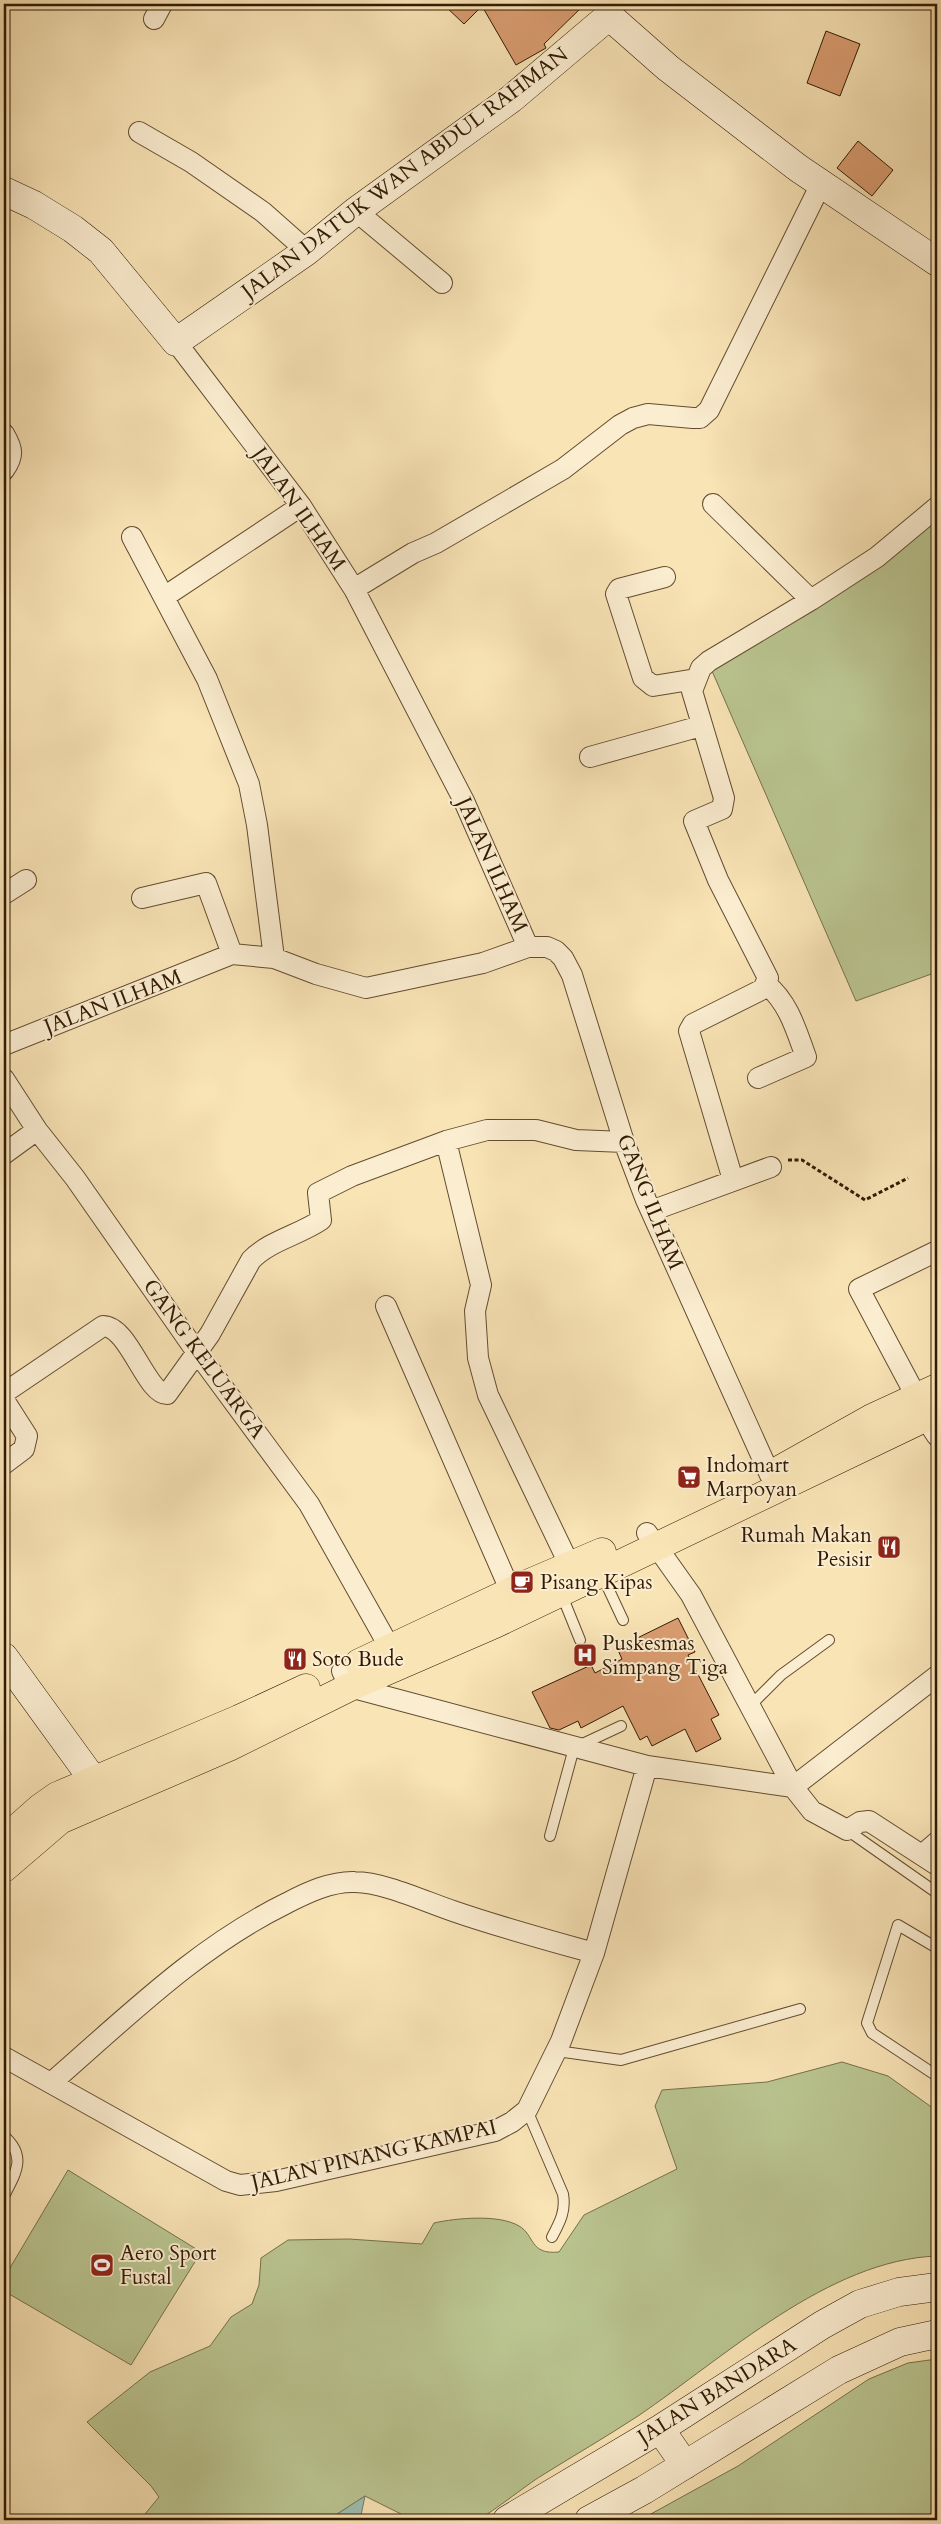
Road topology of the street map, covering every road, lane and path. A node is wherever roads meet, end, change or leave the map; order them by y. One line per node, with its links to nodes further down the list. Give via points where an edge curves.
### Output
1 (604, 10): 3 (street, JALAN DATUK WAN ABDUL RAHMAN, via 668,68); 5 (street, JALAN DATUK WAN ABDUL RAHMAN, via 511,98)
2 (139, 132): 6 (street, via 191,162 263,212)
3 (821, 184): 7 (street, JALAN DATUK WAN ABDUL RAHMAN); 17 (street, via 705,415 693,418 648,414 633,418 563,469)
4 (4, 190): 9 (street, via 73,230 101,251)
5 (356, 211): 6 (street, JALAN DATUK WAN ABDUL RAHMAN); 8 (street)
6 (307, 251): 9 (street, JALAN DATUK WAN ABDUL RAHMAN)
7 (937, 262)
8 (442, 283)
9 (176, 342): 13 (street, JALAN ILHAM)
10 (4, 434): 11 (street, via 12,453)
11 (4, 470)
12 (712, 504): 19 (street)
13 (301, 506): 17 (street, JALAN ILHAM); 18 (street)
14 (937, 507): 19 (street, via 877,557)
15 (132, 537): 18 (street)
16 (665, 577): 20 (street, via 619,589 616,594 647,684 653,686)
17 (354, 589): 26 (street, JALAN ILHAM, via 464,800)
18 (164, 597): 28 (street, via 207,679 249,784)
19 (811, 600): 20 (street, via 709,661)
20 (696, 679): 21 (street, via 692,691)
21 (701, 726): 22 (street); 29 (street, via 724,798 722,809 694,821 718,880 768,978)
22 (590, 757)
23 (26, 880): 24 (street)
24 (4, 894)
25 (142, 898): 27 (street, via 206,883)
26 (528, 947): 28 (street, JALAN ILHAM, via 483,963 366,988); 35 (street, GANG ILHAM, via 547,947 556,951 572,974)
27 (232, 954): 28 (street, JALAN ILHAM); 30 (street, JALAN ILHAM)
28 (274, 958)
29 (766, 984): 31 (street, via 790,1014 806,1057); 39 (street, via 763,989 693,1024 689,1031)
30 (4, 1045)
31 (758, 1078)
32 (4, 1079): 33 (street, GANG KELUARGA)
33 (36, 1130): 36 (street); 43 (street, GANG KELUARGA, via 74,1178)
34 (446, 1141): 35 (street, via 487,1130 536,1130 576,1140); 43 (street, via 352,1176 318,1194 321,1220 251,1260); 50 (street, via 480,1285 475,1311 478,1358 488,1395)
35 (624, 1142): 40 (street, GANG ILHAM)
36 (4, 1154)
37 (771, 1167): 38 (path, via 791,1158 802,1160 865,1200); 39 (street)
38 (908, 1178)
39 (733, 1180): 40 (street)
40 (651, 1211): 48 (street, GANG ILHAM)
41 (937, 1251): 46 (street, via 859,1289)
42 (386, 1306): 52 (street)
43 (197, 1353): 44 (street, via 170,1392 164,1395 154,1386 115,1329 103,1326); 57 (street, GANG KELUARGA, via 309,1504)
44 (4, 1393)
45 (4, 1400): 47 (street, via 27,1436 24,1449)
46 (931, 1410): 48 (highway, via 872,1418); 49 (highway, via 776,1491)
47 (4, 1464)
48 (770, 1475): 49 (highway)
49 (651, 1539): 50 (highway); 51 (highway); 61 (street, via 691,1595)
50 (570, 1566): 52 (highway)
51 (601, 1572): 53 (highway); 54 (lane)
52 (512, 1592): 57 (highway)
53 (561, 1592): 55 (lane); 60 (highway, via 494,1624)
54 (623, 1620)
55 (580, 1640)
56 (829, 1640): 61 (lane, via 781,1675)
57 (390, 1648): 60 (highway)
58 (4, 1658): 66 (street)
59 (937, 1676): 65 (street)
60 (346, 1679): 63 (street); 66 (highway, via 174,1744)
61 (750, 1706): 65 (street)
62 (621, 1726): 63 (lane)
63 (574, 1748): 64 (street); 68 (lane)
64 (647, 1766): 65 (street); 74 (street, JALAN PINANG KAMPAI)
65 (793, 1787): 67 (street, via 812,1812)
66 (99, 1790): 69 (highway, via 58,1796); 71 (highway)
67 (846, 1830): 70 (street, via 869,1821); 72 (lane)
68 (550, 1836)
69 (4, 1840)
70 (932, 1854)
71 (4, 1868)
72 (937, 1893)
73 (937, 1948): 78 (lane, via 898,1924 868,2023 872,2033)
74 (594, 1953): 76 (street, JALAN PINANG KAMPAI); 79 (street, via 497,1926 374,1884 342,1883 301,1896 218,1942 184,1967)
75 (800, 2010): 76 (lane, via 621,2060)
76 (557, 2050): 80 (street, JALAN PINANG KAMPAI)
77 (4, 2057): 79 (street, JALAN PINANG KAMPAI)
78 (937, 2076)
79 (51, 2083): 80 (street, JALAN PINANG KAMPAI, via 226,2181 240,2185 276,2181 495,2131)
80 (527, 2110): 84 (lane, via 563,2194 562,2218)
81 (4, 2136): 82 (lane, via 15,2148 18,2160)
82 (9, 2177): 83 (lane)
83 (4, 2196)
84 (552, 2237)
85 (937, 2287): 87 (street, JALAN BANDARA, via 899,2292 860,2304)
86 (937, 2334): 88 (street, via 900,2342 839,2370)
87 (660, 2428): 88 (street); 89 (street, JALAN BANDARA)
88 (685, 2465): 90 (street)
89 (507, 2520)
90 (589, 2520)

